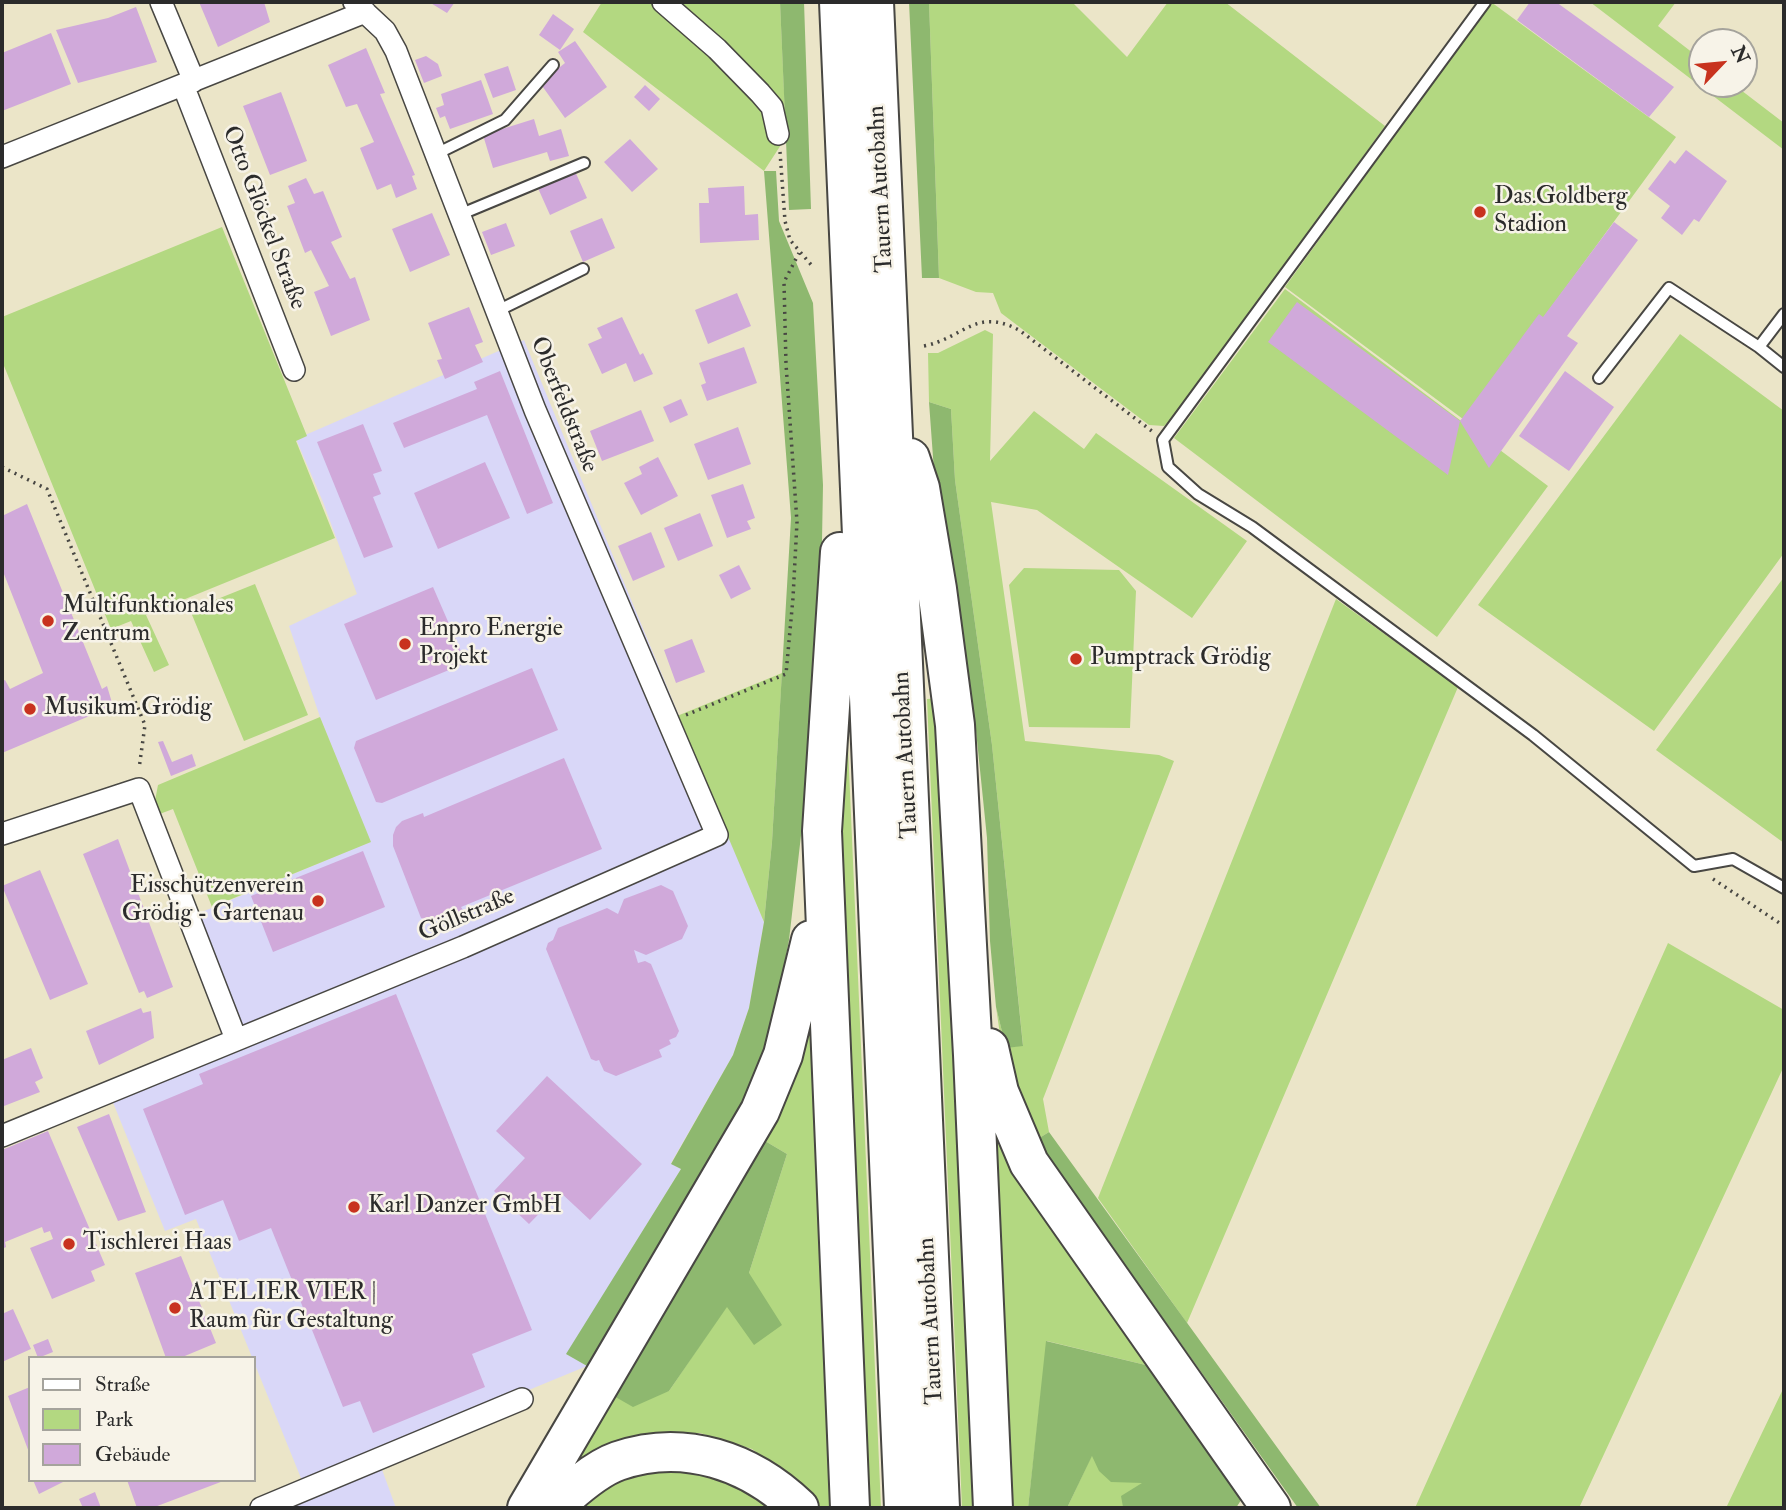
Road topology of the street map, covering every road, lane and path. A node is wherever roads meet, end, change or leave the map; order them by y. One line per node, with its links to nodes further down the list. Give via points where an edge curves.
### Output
1 (161, 2): 8 (street, Otto Glöckel Straße)
2 (663, 2): 9 (street, via 760,93 772,107)
3 (839, 2): 19 (highway, Tauern Autobahn)
4 (874, 2): 25 (highway, Tauern Autobahn)
5 (1485, 2): 26 (lane)
6 (359, 7): 8 (street); 10 (street, Oberfeldstraße, via 385,31 396,51)
7 (553, 65): 10 (lane, via 505,120)
8 (188, 83): 11 (street); 23 (street, Otto Glöckel Straße)
9 (778, 134): 14 (path, via 785,221)
10 (436, 154): 13 (street, Oberfeldstraße)
11 (2, 158)
12 (584, 163): 13 (lane)
13 (459, 215): 17 (street, Oberfeldstraße)
14 (799, 253): 15 (path); 28 (path, via 784,282 797,522 786,674)
15 (813, 267)
16 (583, 269): 17 (lane)
17 (497, 311): 28 (street, Oberfeldstraße)
18 (1784, 314): 21 (lane)
19 (852, 320): 34 (highway, via 837,406 842,499 821,831); 45 (highway, Tauern Autobahn)
20 (924, 346): 26 (path, via 976,324 1004,322)
21 (1759, 346): 22 (lane); 24 (lane, via 1669,288)
22 (1784, 367)
23 (294, 370)
24 (1599, 378)
25 (891, 400): 36 (highway, via 920,488 951,698); 46 (highway, Tauern Autobahn)
26 (1163, 440): 32 (lane, via 1168,467 1198,494 1252,527 1533,735)
27 (2, 467): 29 (path, via 47,489 50,495 145,725)
28 (668, 722): 31 (street, Oberfeldstraße)
29 (139, 789): 30 (street); 37 (street)
30 (2, 834)
31 (717, 835): 37 (street, Göllstraße, via 463,947)
32 (1694, 866): 33 (lane, via 1733,859); 35 (path)
33 (1784, 888)
34 (823, 890): 41 (highway, via 783,1055 760,1111); 44 (highway)
35 (1784, 926)
36 (970, 995): 47 (highway); 48 (highway, via 985,1025 999,1092 1030,1163)
37 (236, 1039): 38 (street, Göllstraße)
38 (2, 1136)
39 (522, 1399): 40 (street)
40 (261, 1508)
41 (527, 1508)
42 (553, 1508): 43 (highway, via 615,1461 679,1451 717,1457 750,1470)
43 (799, 1508)
44 (850, 1508)
45 (904, 1508)
46 (940, 1508)
47 (993, 1508)
48 (1271, 1508)

